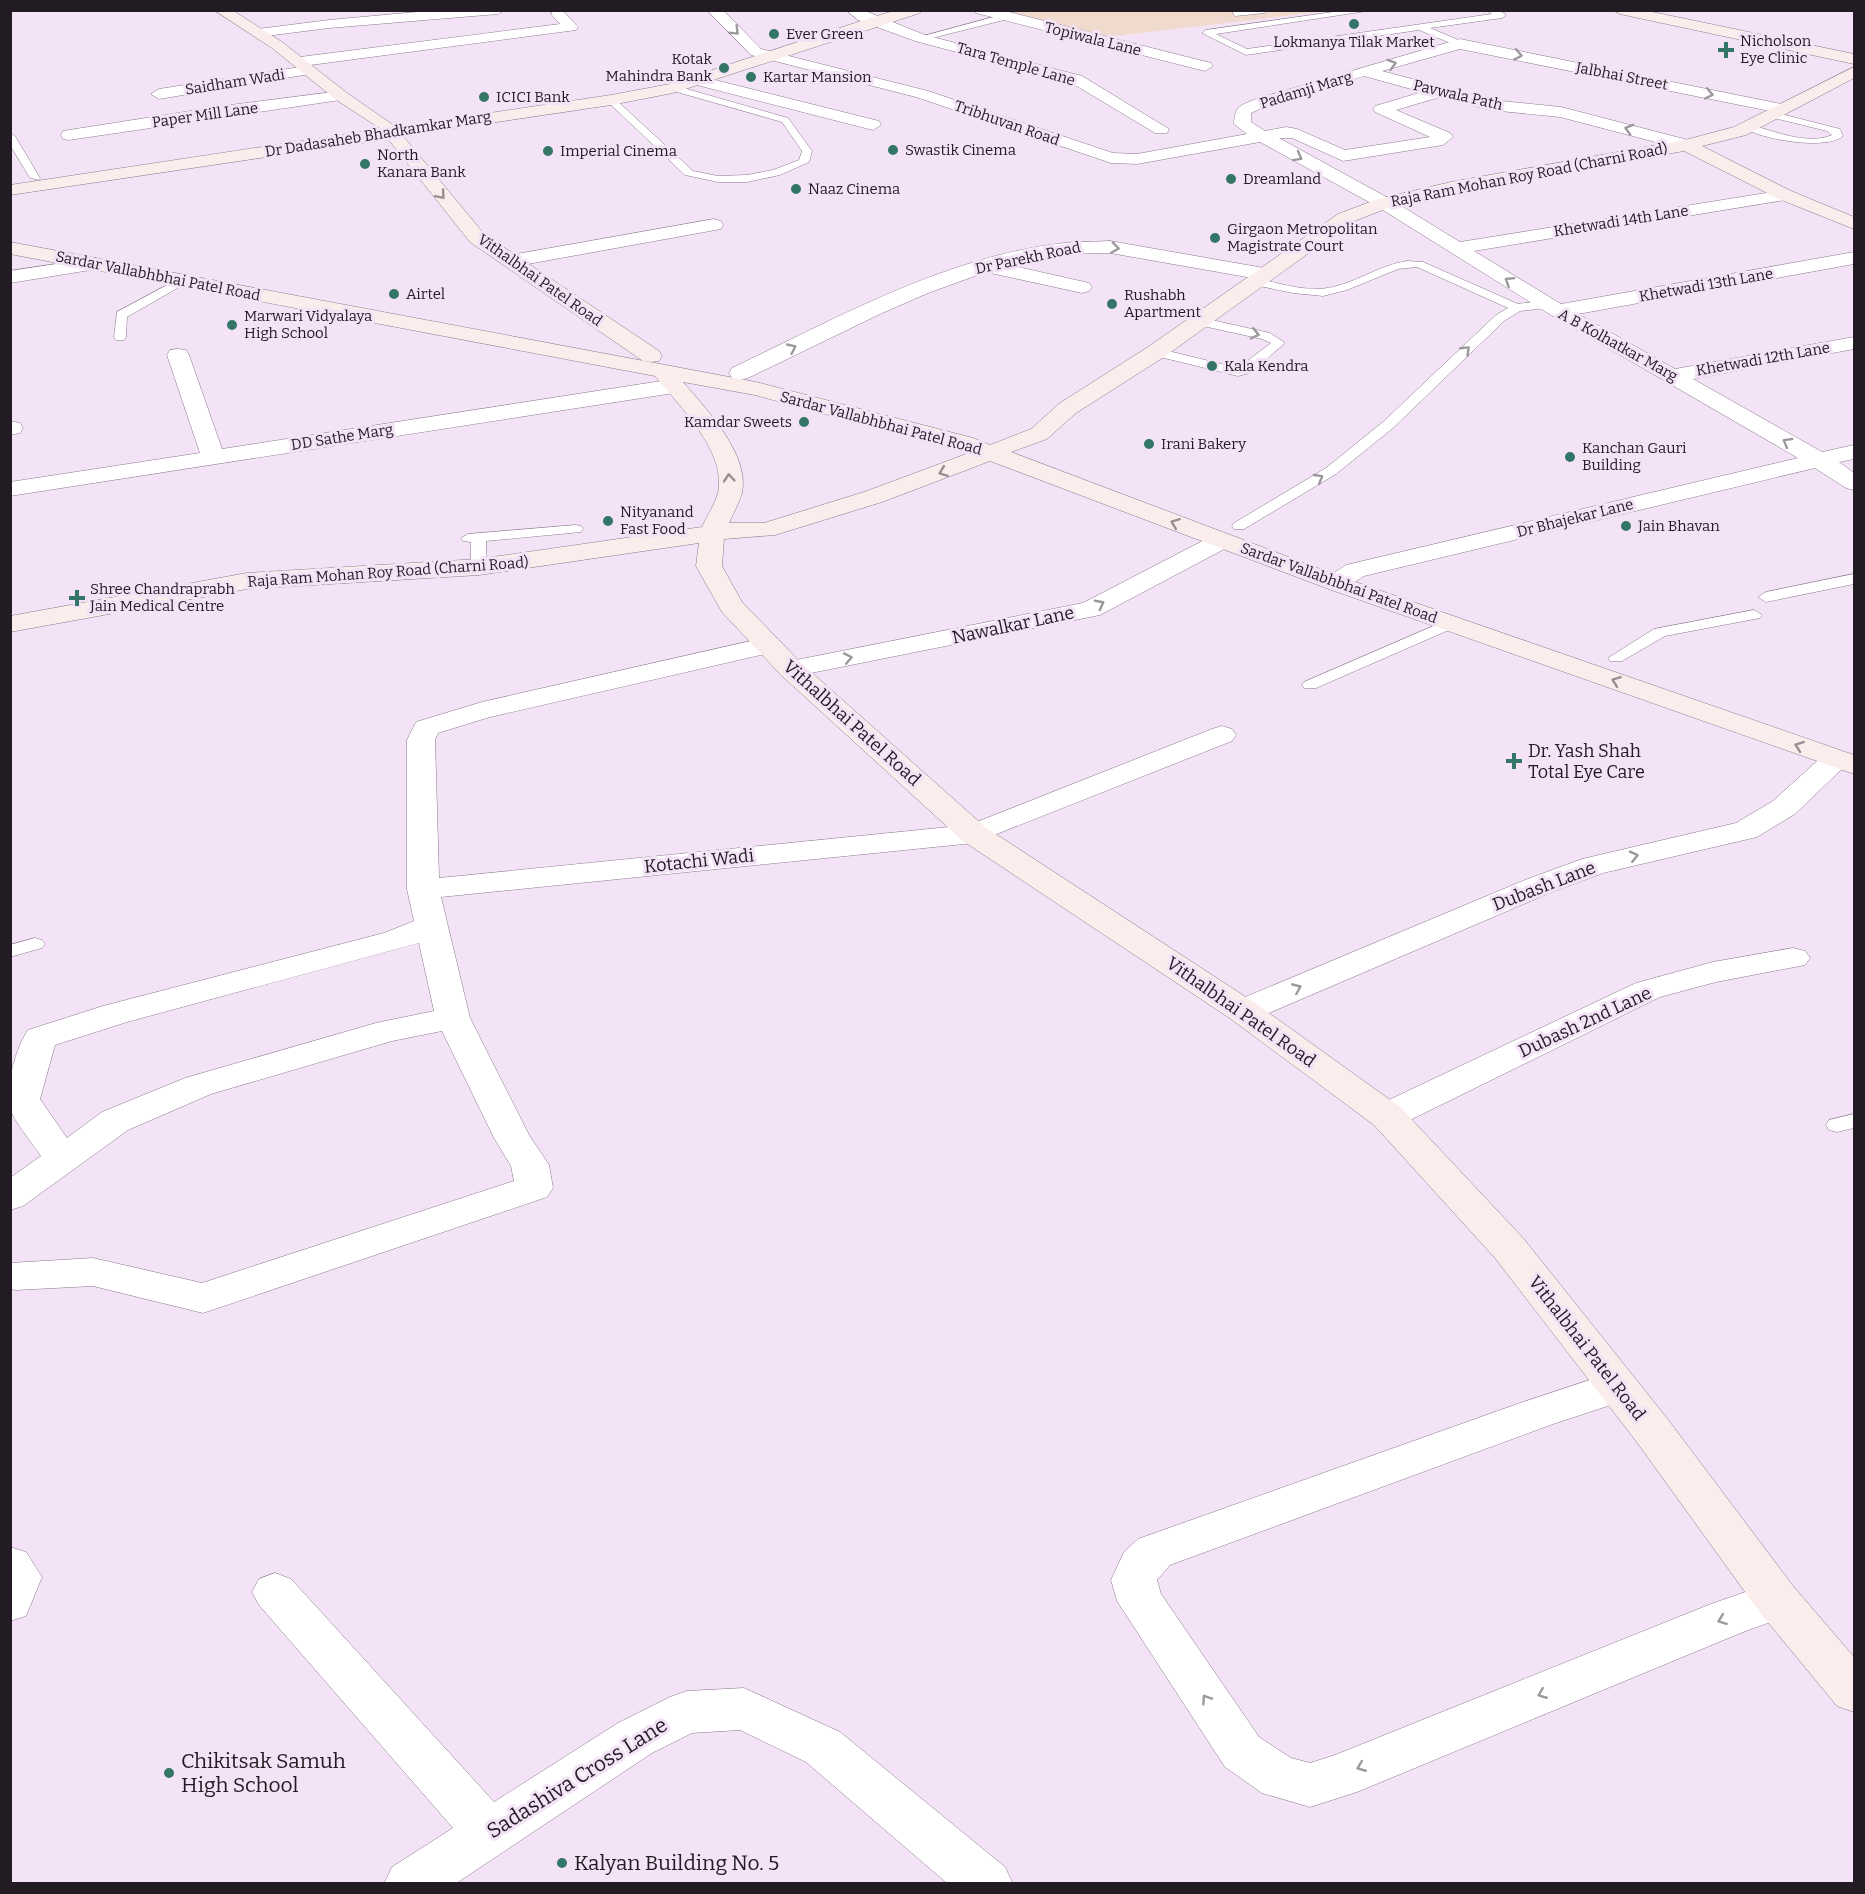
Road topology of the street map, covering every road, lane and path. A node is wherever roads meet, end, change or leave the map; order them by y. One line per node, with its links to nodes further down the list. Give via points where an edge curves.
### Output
1 (221, 10): 17 (main road, Vithalbhai Patel Road)
2 (498, 10): 17 (street)
3 (714, 10): 23 (street, one-way to 23)
4 (890, 10): 14 (main road, Dr Dadasaheb Bhadkamkar Marg)
5 (915, 10): 14 (main road, Dr Dadasaheb Bhadkamkar Marg)
6 (981, 10): 15 (street, Topiwala Lane)
7 (1260, 10): 12 (street)
8 (1369, 10): 16 (lane, via 1206,33 1246,52)
9 (1490, 10): 16 (lane, via 1502,15)
10 (1620, 10): 24 (main road)
11 (1647, 10): 22 (main road)
12 (1240, 13)
13 (558, 14): 21 (street, Saidham Wadi, via 575,30)
14 (864, 16): 19 (street, Tara Temple Lane); 23 (main road, Dr Dadasaheb Bhadkamkar Marg)
15 (1005, 17): 19 (lane); 27 (street, Topiwala Lane)
16 (1419, 27): 20 (lane)
17 (258, 33): 25 (main road, Vithalbhai Patel Road)
18 (374, 34): 21 (street)
19 (920, 38): 40 (street, Tara Temple Lane, via 1076,79)
20 (1460, 44): 28 (street, Pavwala Path, one-way to 20); 36 (street, Jalbhai Street, one-way to 36)
21 (394, 50): 25 (street, Saidham Wadi); 26 (street)
22 (1854, 53)
23 (763, 54): 30 (main road, Dr Dadasaheb Bhadkamkar Marg); 39 (main road, Dr Dadasaheb Bhadkamkar Marg, via 630,88); 43 (street, Tribhuvan Road, via 922,94 1111,158 1137,159)
24 (1854, 59)
25 (305, 66): 33 (street, Saidham Wadi); 34 (main road, Vithalbhai Patel Road)
26 (412, 66)
27 (1205, 66)
28 (1364, 72): 32 (street, Pavwala Path); 43 (street, Padamji Marg, via 1243,111 1242,124)
29 (1854, 72): 36 (main road, Raja Ram Mohan Roy Road (Charni Road))
30 (695, 80): 31 (main road, Dr Dadasaheb Bhadkamkar Marg); 37 (street)
31 (673, 88): 35 (main road, Dr Dadasaheb Bhadkamkar Marg); 35 (lane, via 785,120 807,151 804,162 749,179 704,178 689,173)
32 (1438, 92): 43 (street, Tribhuvan Road, via 1381,109 1444,137 1442,140 1343,156 1292,132); 44 (street, Pavwala Path, one-way to 32, via 1571,115 1490,105)
33 (159, 94)
34 (341, 96): 39 (main road, Vithalbhai Patel Road); 42 (street, Paper Mill Lane)
35 (611, 100): 39 (main road, Dr Dadasaheb Bhadkamkar Marg)
36 (1779, 112): 38 (main road, Raja Ram Mohan Roy Road (Charni Road)); 38 (lane, via 1836,131 1838,136 1825,141 1806,140)
37 (873, 125)
38 (1747, 127): 44 (main road, Raja Ram Mohan Roy Road (Charni Road))
39 (390, 129): 45 (main road, Dr Dadasaheb Bhadkamkar Marg); 47 (main road, Dr Dadasaheb Bhadkamkar Marg); 56 (main road, Vithalbhai Patel Road, one-way to 56, via 477,238)
40 (1161, 129)
41 (10, 135): 45 (lane)
42 (69, 135)
43 (1260, 136): 49 (street, Padamji Marg, one-way to 49)
44 (1686, 145): 48 (main road); 49 (main road, Raja Ram Mohan Roy Road (Charni Road), via 1451,187)
45 (35, 178): 46 (main road, Dr Dadasaheb Bhadkamkar Marg)
46 (10, 182)
47 (10, 190)
48 (1785, 195): 50 (main road); 54 (street, Khetwadi 14th Lane)
49 (1384, 203): 54 (street, A B Kolhatkar Marg); 60 (main road, Raja Ram Mohan Roy Road (Charni Road), via 1345,218)
50 (1854, 224)
51 (714, 225): 56 (street)
52 (10, 234): 70 (main road, Sardar Vallabhbhai Patel Road)
53 (10, 248): 57 (main road, Sardar Vallabhbhai Patel Road)
54 (1456, 248): 64 (street, A B Kolhatkar Marg, one-way to 54)
55 (1854, 258): 64 (street, Khetwadi 13th Lane)
56 (511, 261): 70 (main road, Vithalbhai Patel Road)
57 (96, 264): 59 (street); 61 (main road, Sardar Vallabhbhai Patel Road)
58 (983, 266): 60 (street, Dr Parekh Road, one-way to 60, via 1090,245); 62 (street); 71 (street, Dr Parekh Road, one-way to 58, via 889,302)
59 (10, 277)
60 (1259, 278): 63 (lane, via 1310,291 1329,291 1393,266 1412,263); 65 (main road, Raja Ram Mohan Roy Road (Charni Road))
61 (184, 280): 66 (lane, via 120,315); 70 (main road, Sardar Vallabhbhai Patel Road)
62 (1082, 287)
63 (1517, 308): 64 (lane); 84 (lane, one-way to 63, via 1331,471 1388,425 1500,318)
64 (1552, 308): 72 (street, A B Kolhatkar Marg)
65 (1198, 321): 68 (main road, Raja Ram Mohan Roy Road (Charni Road)); 68 (lane, one-way to 68, via 1266,336 1279,343 1238,372)
66 (120, 337)
67 (1854, 343): 72 (street, Khetwadi 12th Lane)
68 (1156, 352): 73 (main road, Raja Ram Mohan Roy Road (Charni Road))
69 (178, 355): 77 (street)
70 (662, 371): 71 (main road, Sardar Vallabhbhai Patel Road); 74 (main road, Sardar Vallabhbhai Patel Road, via 756,389); 77 (street, DD Sathe Marg); 82 (main road, Vithalbhai Patel Road, one-way to 70, via 730,492 728,465 714,433)
71 (740, 373): 74 (main road, Sardar Vallabhbhai Patel Road)
72 (1672, 376): 78 (street, A B Kolhatkar Marg, one-way to 72)
73 (1068, 408): 74 (main road, Raja Ram Mohan Roy Road (Charni Road), via 1008,424); 75 (main road, Raja Ram Mohan Roy Road (Charni Road), via 1039,434)
74 (981, 443): 75 (main road, Raja Ram Mohan Roy Road (Charni Road)); 82 (main road, Raja Ram Mohan Roy Road (Charni Road), via 766,530); 84 (main road, Sardar Vallabhbhai Patel Road, one-way to 74)
75 (1016, 443): 84 (main road, Sardar Vallabhbhai Patel Road)
76 (1854, 452): 78 (street, Dr Bhajekar Lane)
77 (213, 457): 80 (street, DD Sathe Marg)
78 (1819, 460): 79 (street, A B Kolhatkar Marg); 87 (street, Dr Bhajekar Lane)
79 (1854, 483)
80 (10, 489)
81 (576, 529): 83 (lane)
82 (721, 531): 85 (main road, Raja Ram Mohan Roy Road (Charni Road)); 93 (main road, Vithalbhai Patel Road, via 709,566 731,606)
83 (541, 532): 85 (lane); 86 (lane, via 473,538)
84 (1230, 533): 87 (main road, Sardar Vallabhbhai Patel Road); 93 (street, Nawalkar Lane, one-way to 84, via 1004,628 1091,609)
85 (547, 559): 86 (main road, Raja Ram Mohan Roy Road (Charni Road))
86 (479, 567): 92 (main road, Raja Ram Mohan Roy Road (Charni Road), via 247,582)
87 (1345, 576): 91 (main road, Sardar Vallabhbhai Patel Road); 94 (main road, Sardar Vallabhbhai Patel Road)
88 (1854, 579): 89 (lane)
89 (1766, 597)
90 (1754, 615): 94 (lane, via 1660,632)
91 (1452, 623): 95 (lane); 97 (main road, Sardar Vallabhbhai Patel Road, one-way to 91)
92 (10, 624)
93 (779, 657): 98 (main road, Vithalbhai Patel Road); 99 (street, Nawalkar Lane, via 482,710 426,728 421,740)
94 (1616, 658): 97 (main road, Sardar Vallabhbhai Patel Road)
95 (1310, 685)
96 (1222, 735): 98 (street, Kotachi Wadi)
97 (1848, 756): 104 (street, Dubash Lane, one-way to 97, via 1593,866 1746,830 1784,810)
98 (974, 834): 99 (street, Kotachi Wadi); 104 (main road, Vithalbhai Patel Road)
99 (423, 889): 100 (street)
100 (432, 926): 105 (street); 107 (street, via 396,940 115,1014 40,1038 22,1099)
101 (35, 944): 102 (lane)
102 (10, 951)
103 (1793, 958): 106 (street, Dubash 2nd Lane, via 1713,972 1648,990)
104 (1243, 1011): 106 (main road, Vithalbhai Patel Road)
105 (453, 1018): 107 (street, via 388,1031 198,1086 115,1121); 109 (street, via 512,1138 530,1165 534,1188 203,1298 93,1272)
106 (1387, 1116): 110 (main road, Vithalbhai Patel Road, via 1509,1248)
107 (62, 1159): 108 (street)
108 (10, 1197)
109 (16, 1276)
110 (1617, 1387): 113 (main road, Vithalbhai Patel Road); 113 (street, one-way to 110, via 1310,1785 1279,1777 1242,1752 1140,1600 1134,1580 1140,1565 1154,1552)
111 (10, 1565): 114 (street, via 19,1577)
112 (275, 1592): 116 (street)
113 (1777, 1600): 115 (main road, Vithalbhai Patel Road)
114 (10, 1602)
115 (1854, 1691)
116 (488, 1833): 117 (street, Sadashiva Cross Lane); 118 (street, Sadashiva Cross Lane, via 636,1738 687,1712 744,1709 823,1747)
117 (410, 1884)
118 (987, 1884)

